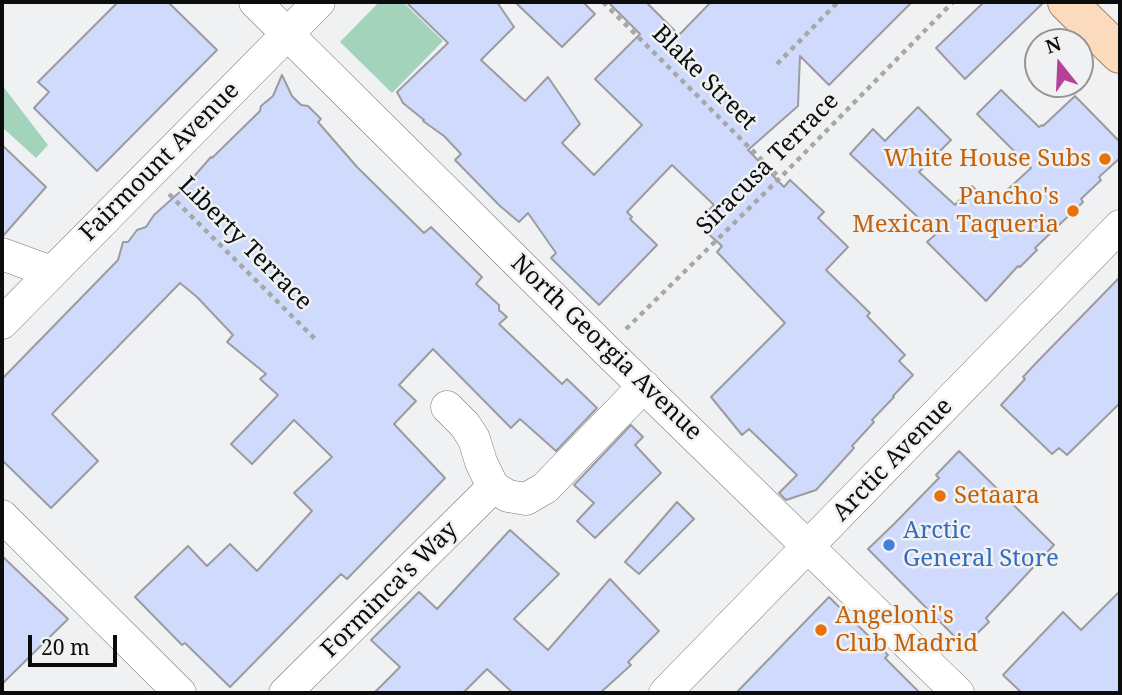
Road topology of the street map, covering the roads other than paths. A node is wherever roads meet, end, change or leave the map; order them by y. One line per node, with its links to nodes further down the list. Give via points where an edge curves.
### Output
1 (255, 2): 4 (street, North Georgia Avenue)
2 (319, 2): 4 (street, Fairmount Avenue)
3 (1067, 2): 5 (main road)
4 (288, 34): 8 (street, Fairmount Avenue); 10 (street, North Georgia Avenue)
5 (1120, 54)
6 (1120, 226): 14 (street, Arctic Avenue)
7 (2, 254): 8 (street)
8 (51, 272): 9 (street, Fairmount Avenue)
9 (2, 323)
10 (643, 386): 12 (street, via 545,488 526,499 508,496); 14 (street, North Georgia Avenue)
11 (447, 407): 12 (street, via 474,439)
12 (494, 487): 17 (street, Forminca's Way)
13 (2, 516): 16 (street)
14 (809, 547): 15 (street, North Georgia Avenue); 18 (street, Arctic Avenue)
15 (942, 688)
16 (180, 693)
17 (285, 693)
18 (665, 693)

